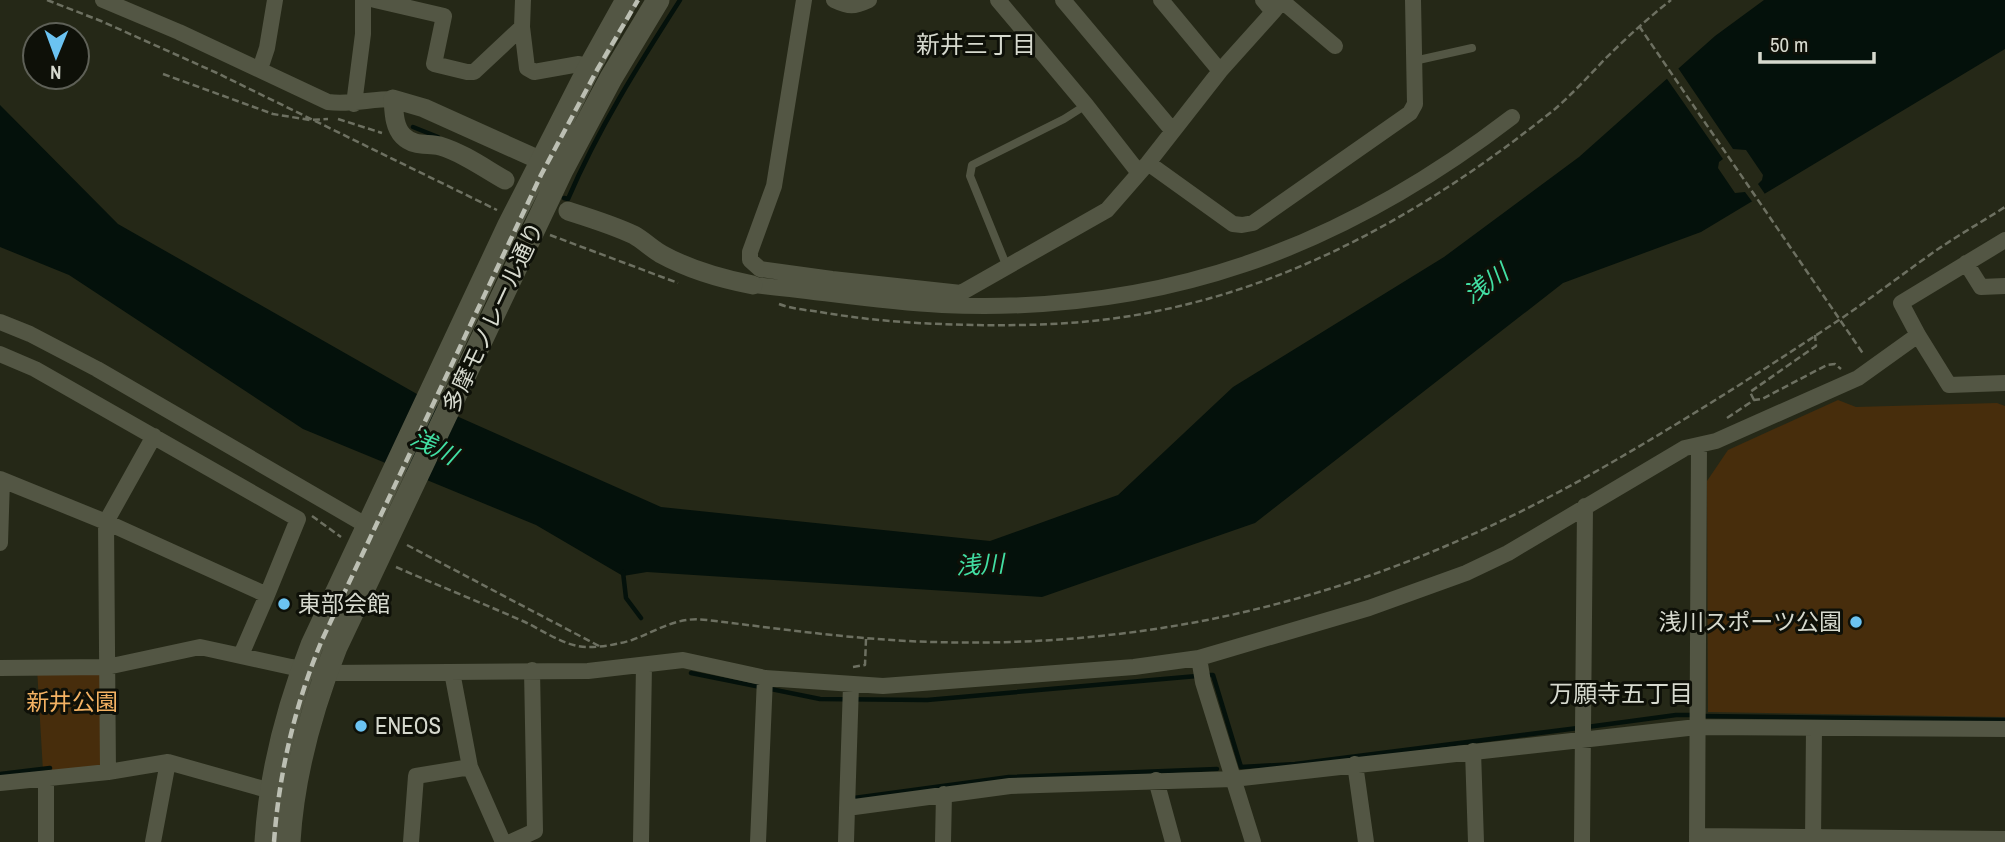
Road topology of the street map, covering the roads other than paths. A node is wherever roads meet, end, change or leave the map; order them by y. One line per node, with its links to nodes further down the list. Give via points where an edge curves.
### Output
1 (103, 0): 21 (street)
2 (275, 0): 21 (street)
3 (363, 0): 24 (street)
4 (375, 0): 16 (street, via 444,16 435,64 467,72 474,72)
5 (523, 0): 16 (street)
6 (627, 0): 20 (main road, 多摩モノレール通り)
7 (658, 0): 30 (main road, 多摩モノレール通り)
8 (804, 0): 38 (street, via 774,186 750,260 760,269)
9 (834, 0): 10 (street, via 855,7)
10 (869, 0)
11 (998, 0): 25 (street)
12 (1063, 0): 27 (street)
13 (1161, 0): 22 (street)
14 (1413, 0): 19 (street)
15 (1268, 6): 17 (street, via 1282,1); 22 (street)
16 (522, 27): 20 (street, via 527,68 534,72 579,64)
17 (1335, 46)
18 (1472, 48): 19 (lane)
19 (1414, 61): 29 (street, via 1415,104 1410,113 1253,223 1233,224)
20 (589, 68): 28 (main road, 多摩モノレール通り)
21 (260, 69): 24 (street, via 320,99)
22 (1220, 71): 27 (street)
23 (393, 99): 24 (street); 28 (street, via 424,107); 31 (street, via 402,136 456,153)
24 (354, 104)
25 (1086, 105): 29 (street); 35 (lane, via 972,165 970,176)
26 (1512, 117): 39 (street, via 1399,194 1319,235 1245,265 1166,287 1083,301)
27 (1172, 130): 29 (street)
28 (541, 160): 30 (street); 49 (main road, 多摩モノレール通り, via 507,220)
29 (1143, 168): 35 (street, via 1107,210)
30 (562, 170): 50 (main road, 多摩モノレール通り)
31 (505, 180)
32 (568, 211): 36 (street, via 600,220 687,265)
33 (2005, 240): 34 (street)
34 (1966, 263): 37 (street, via 1981,287); 41 (street, via 1901,303)
35 (1007, 267): 38 (street)
36 (753, 285): 39 (street)
37 (2005, 286)
38 (961, 293): 39 (street)
39 (941, 305)
40 (0, 322): 49 (street, via 96,369)
41 (1918, 335): 43 (street, via 1949,385); 45 (street, via 1858,378)
42 (0, 355): 44 (street, via 35,369)
43 (2005, 383)
44 (154, 436): 48 (street); 52 (street, via 298,519)
45 (1699, 445): 47 (street, via 1685,448); 64 (street)
46 (1, 480): 48 (street); 51 (street)
47 (1585, 506): 57 (street, via 1466,573); 67 (street)
48 (106, 522): 52 (street); 55 (street)
49 (368, 522): 50 (street); 58 (main road, 多摩モノレール通り)
50 (390, 532): 61 (main road, 多摩モノレール通り)
51 (0, 543)
52 (267, 595): 53 (street)
53 (241, 655): 55 (street, via 200,647); 58 (street)
54 (644, 665): 59 (street); 62 (street, via 683,660); 91 (street)
55 (107, 667): 56 (street); 72 (street)
56 (0, 668)
57 (1200, 669): 63 (street, via 1133,667 910,685); 74 (street)
58 (303, 670): 61 (street); 77 (main road, 多摩モノレール通り)
59 (532, 670): 60 (street); 90 (street, via 535,831)
60 (453, 672): 61 (street); 71 (street)
61 (326, 673): 87 (main road, 多摩モノレール通り, via 298,769)
62 (765, 685): 63 (street); 92 (street)
63 (850, 695): 79 (street)
64 (1697, 727): 65 (street); 67 (street); 80 (street)
65 (1814, 728): 66 (street); 83 (street)
66 (2005, 729)
67 (1583, 739): 68 (street); 99 (street)
68 (1472, 751): 70 (street); 98 (street)
69 (169, 762): 72 (street); 77 (street); 85 (street)
70 (1355, 764): 74 (street); 97 (street)
71 (470, 766): 88 (street, via 416,776); 89 (street)
72 (108, 772): 73 (street)
73 (46, 779): 76 (street); 84 (street)
74 (1233, 779): 75 (street); 96 (street)
75 (1156, 780): 78 (street, via 1010,786); 95 (street)
76 (0, 783)
77 (271, 791): 86 (main road, 多摩モノレール通り)
78 (944, 794): 79 (street); 94 (street)
79 (847, 808): 93 (street)
80 (1697, 839): 81 (street)
81 (1753, 839): 83 (street)
82 (2005, 839): 83 (street)
83 (1813, 840)
84 (46, 842)
85 (153, 842)
86 (266, 842)
87 (289, 842)
88 (411, 842)
89 (503, 842)
90 (510, 842)
91 (641, 842)
92 (758, 842)
93 (846, 842)
94 (943, 842)
95 (1173, 842)
96 (1253, 842)
97 (1366, 842)
98 (1476, 842)
99 (1583, 842)

